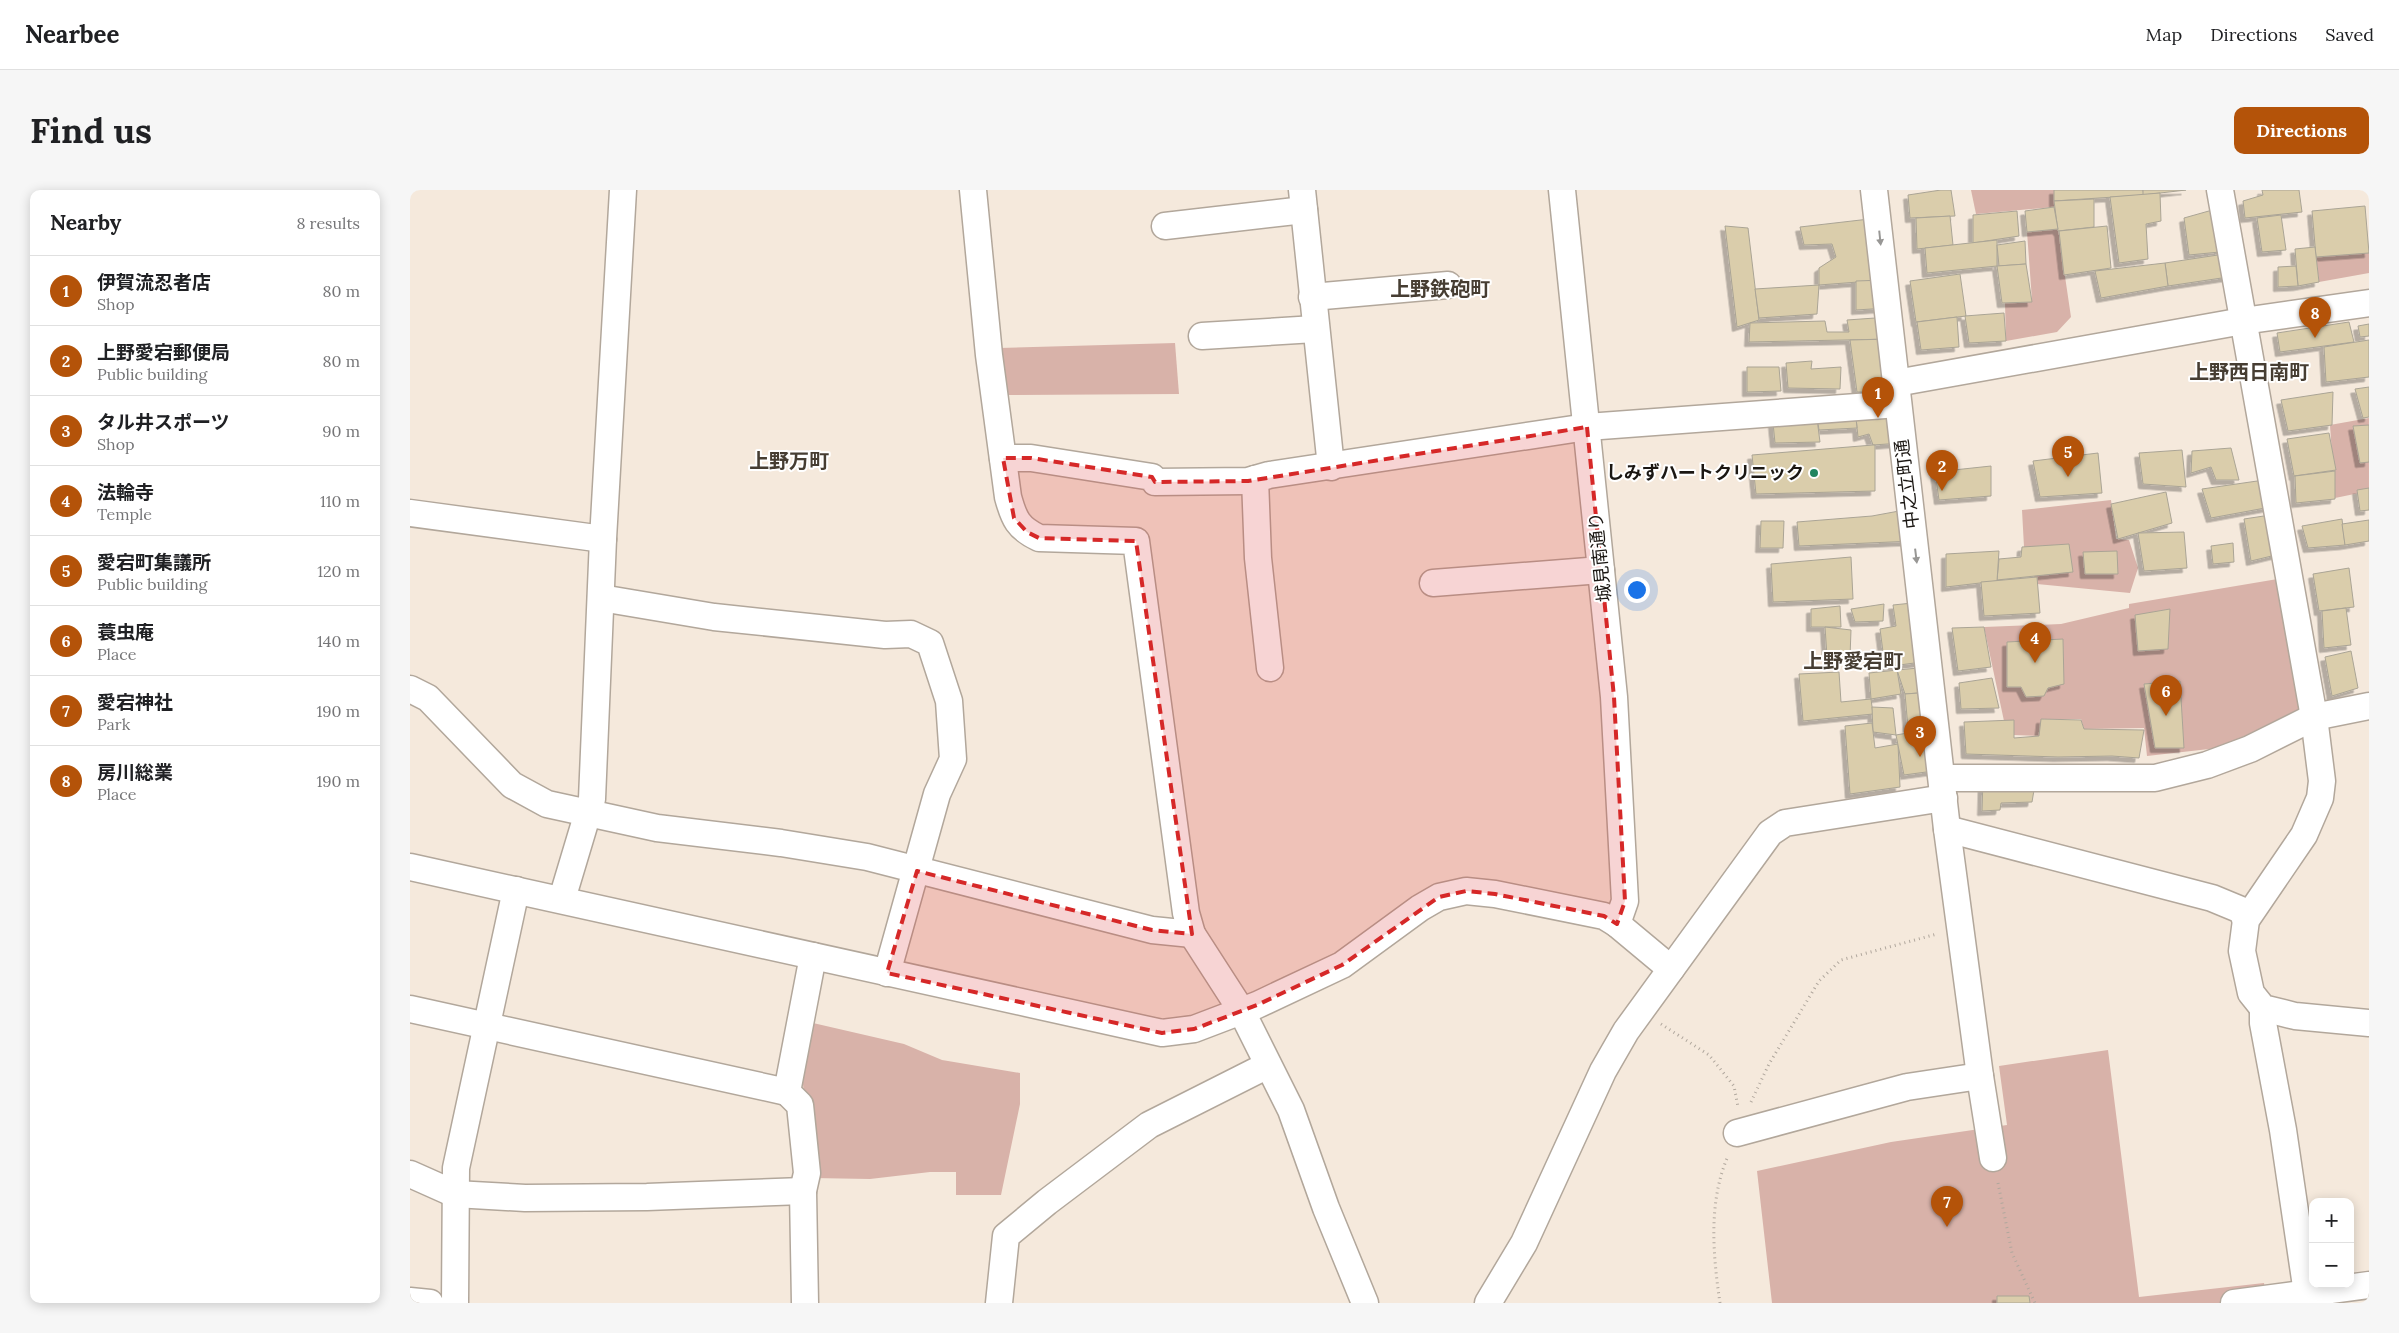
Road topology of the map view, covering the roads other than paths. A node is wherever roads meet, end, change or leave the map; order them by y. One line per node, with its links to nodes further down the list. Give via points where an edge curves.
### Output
1 (623, 190): 20 (street)
2 (973, 190): 16 (street)
3 (1562, 190): 15 (street, 城見南通り)
4 (1874, 190): 14 (street, 中之立町通, one-way to 14)
5 (2220, 190): 11 (street)
6 (1303, 200): 7 (street); 9 (street)
7 (1165, 226)
8 (1448, 285): 9 (street)
9 (1312, 297): 12 (street)
10 (2369, 303): 11 (street)
11 (2243, 320): 14 (street); 27 (street)
12 (1316, 329): 13 (street); 17 (street)
13 (1202, 336)
14 (1897, 394): 15 (street); 28 (street, 中之立町通, one-way to 28)
15 (1587, 427): 17 (street); 21 (street, 城見南通り)
16 (1003, 458): 18 (street, via 1031,458 1096,468 1152,477 1155,482); 37 (street, via 1014,518 1028,532 1039,538 1136,541 1186,913)
17 (1331, 467): 18 (street)
18 (1255, 479): 24 (street, via 1258,558)
19 (410, 513): 20 (street)
20 (603, 539): 23 (street)
21 (1601, 570): 22 (street); 36 (street, 城見南通り, via 1614,697 1625,901)
22 (1433, 583)
23 (601, 598): 29 (street, via 592,799); 32 (street, via 732,619 885,635 911,634 930,643 949,701 953,759 937,794)
24 (1270, 668)
25 (410, 689): 29 (street, via 428,698 512,785 547,804)
26 (2369, 706): 27 (street)
27 (2314, 717): 28 (street, via 2250,749 2207,765 2155,778); 35 (street, via 2322,781 2320,798 2304,835)
28 (1943, 788): 30 (street, 中之立町通); 39 (street, via 1784,823 1770,833)
29 (588, 814): 32 (street, via 657,828 857,855); 34 (street)
30 (1946, 829): 35 (street, via 2212,898 2242,910); 47 (street, 中之立町通)
31 (410, 866): 33 (street)
32 (917, 871): 37 (street, via 1152,930); 40 (street)
33 (516, 890): 34 (street); 45 (street)
34 (562, 899): 38 (street)
35 (2246, 920): 41 (street, via 2242,951 2251,993)
36 (1617, 924): 39 (street); 43 (street, via 1604,916 1495,894 1466,891 1439,897 1342,965)
37 (1192, 934): 43 (street)
38 (813, 956): 40 (street); 48 (street)
39 (1671, 969): 64 (street, via 1603,1070 1524,1243)
40 (887, 973): 43 (street, via 1162,1033 1194,1028)
41 (2263, 1008): 44 (street, via 2295,1016); 55 (street, via 2283,1130)
42 (410, 1009): 45 (street)
43 (1241, 1010): 46 (street)
44 (2369, 1023)
45 (487, 1026): 48 (street); 53 (street, via 456,1168)
46 (1268, 1065): 62 (street, via 1149,1125 1006,1236); 63 (street, via 1291,1110)
47 (1980, 1076): 49 (street, via 1907,1087); 50 (street, 中之立町通)
48 (787, 1092): 52 (street, via 800,1106 807,1173)
49 (1737, 1133)
50 (1993, 1158)
51 (410, 1174): 53 (street)
52 (803, 1191): 53 (street, via 525,1198); 60 (street)
53 (455, 1194): 58 (street)
54 (2369, 1285): 55 (street)
55 (2297, 1298): 65 (street)
56 (410, 1301): 57 (street)
57 (430, 1303)
58 (455, 1303)
59 (794, 1303): 60 (street)
60 (805, 1303): 61 (street)
61 (816, 1303)
62 (999, 1303)
63 (1365, 1303)
64 (1488, 1303)
65 (2234, 1303)

